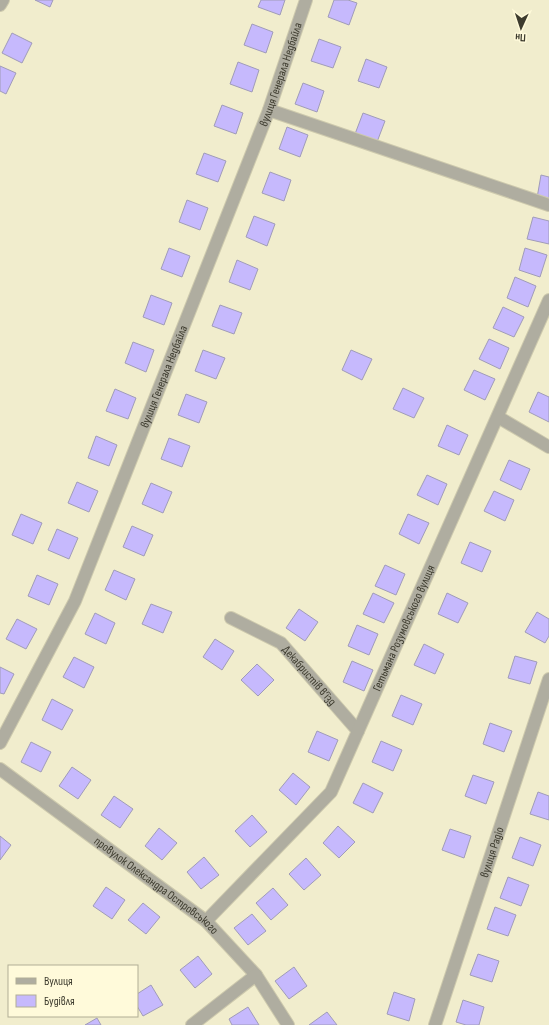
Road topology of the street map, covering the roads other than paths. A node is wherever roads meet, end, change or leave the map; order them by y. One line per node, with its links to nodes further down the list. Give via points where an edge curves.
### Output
1 (2, 0): 3 (street)
2 (306, 0): 4 (street, вулиця Генерала Недбайла)
3 (0, 5)
4 (270, 110): 5 (street); 12 (street, вулиця Генерала Недбайла, via 75,601)
5 (549, 205)
6 (549, 300): 7 (street, Гетьмана Розумовського вулиця)
7 (498, 416): 8 (street); 11 (street, Гетьмана Розумовського вулиця)
8 (549, 447)
9 (231, 618): 11 (street, Декабристів в’їзд, via 281,643)
10 (549, 679): 18 (street, вулиця Радіо)
11 (358, 731): 14 (street, Гетьмана Розумовського вулиця, via 331,792)
12 (2, 737)
13 (0, 769): 14 (street, провулок Олександра Островського)
14 (206, 921): 15 (street, провулок Олександра Островського)
15 (256, 975): 16 (street); 17 (street, провулок Олександра Островського)
16 (192, 1025)
17 (288, 1025)
18 (435, 1025)

